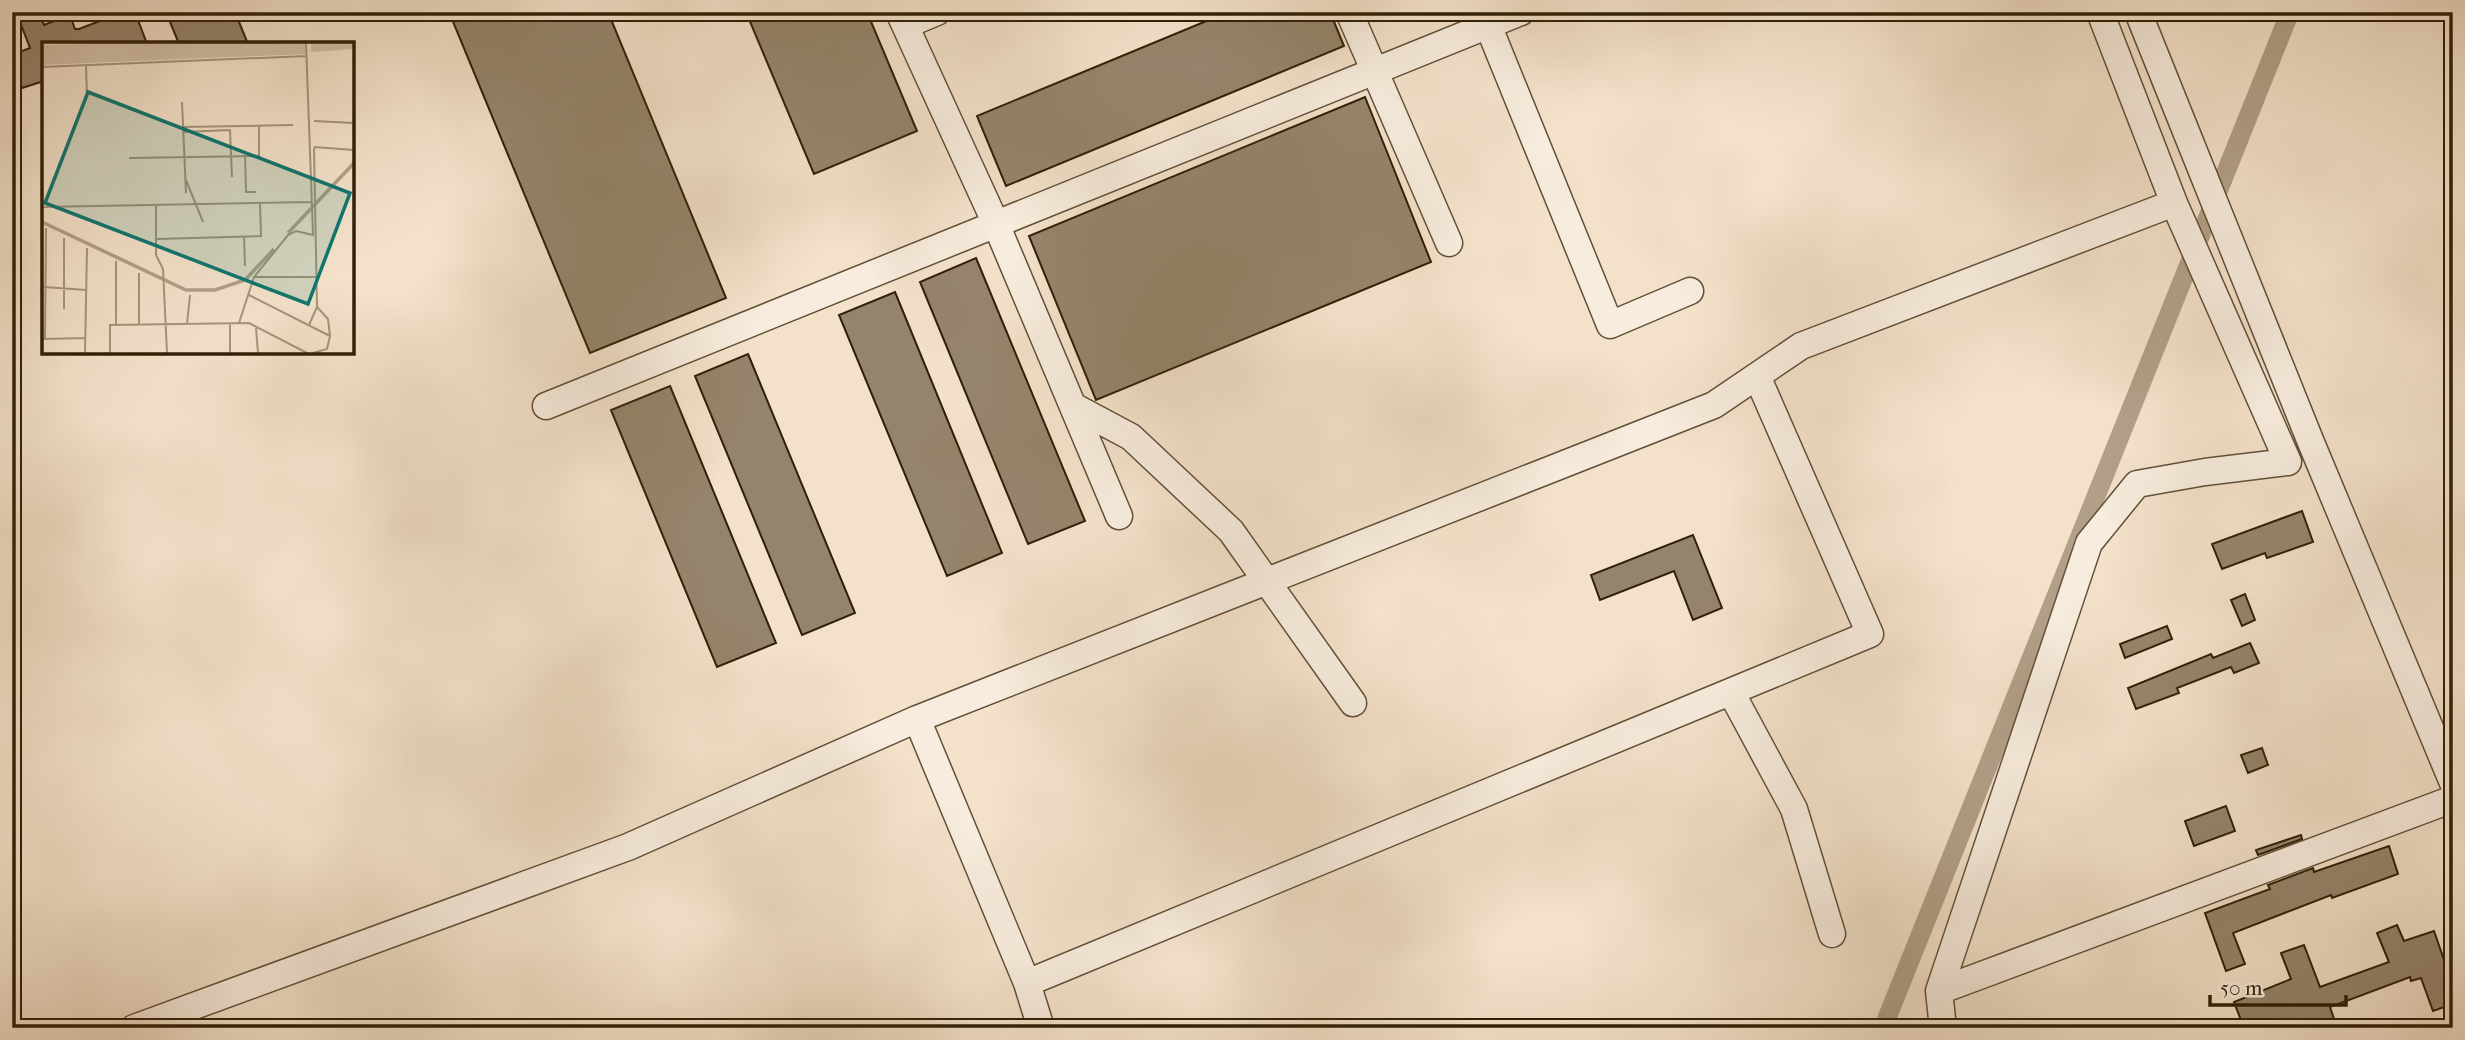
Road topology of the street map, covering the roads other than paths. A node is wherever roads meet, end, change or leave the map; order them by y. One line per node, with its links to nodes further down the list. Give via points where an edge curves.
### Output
1 (937, 12): 6 (street)
2 (1349, 12): 8 (street)
3 (1521, 12): 7 (street)
4 (2100, 12): 9 (street)
5 (2138, 12): 21 (street)
6 (902, 19): 10 (street)
7 (1488, 25): 8 (street); 12 (street, via 1611,326)
8 (1373, 71): 10 (street); 11 (street)
9 (2174, 203): 13 (street, via 1801,346); 25 (street, via 2288,462 2137,484 2089,543)
10 (996, 224): 14 (street); 15 (street)
11 (1450, 243)
12 (1690, 291)
13 (1757, 376): 17 (street, via 1714,405); 18 (street, via 1870,634)
14 (546, 406)
15 (1073, 406): 16 (street); 17 (street, via 1131,437 1231,531)
16 (1119, 516)
17 (1266, 581): 19 (street); 20 (street)
18 (1731, 692): 23 (street, via 1794,809); 24 (street)
19 (1353, 703)
20 (917, 719): 24 (street); 26 (street, via 628,847)
21 (2453, 783)
22 (2453, 799): 25 (street)
23 (1832, 934)
24 (1027, 983): 27 (street)
25 (1939, 991): 28 (street)
26 (134, 1028)
27 (1041, 1028)
28 (1943, 1028)

